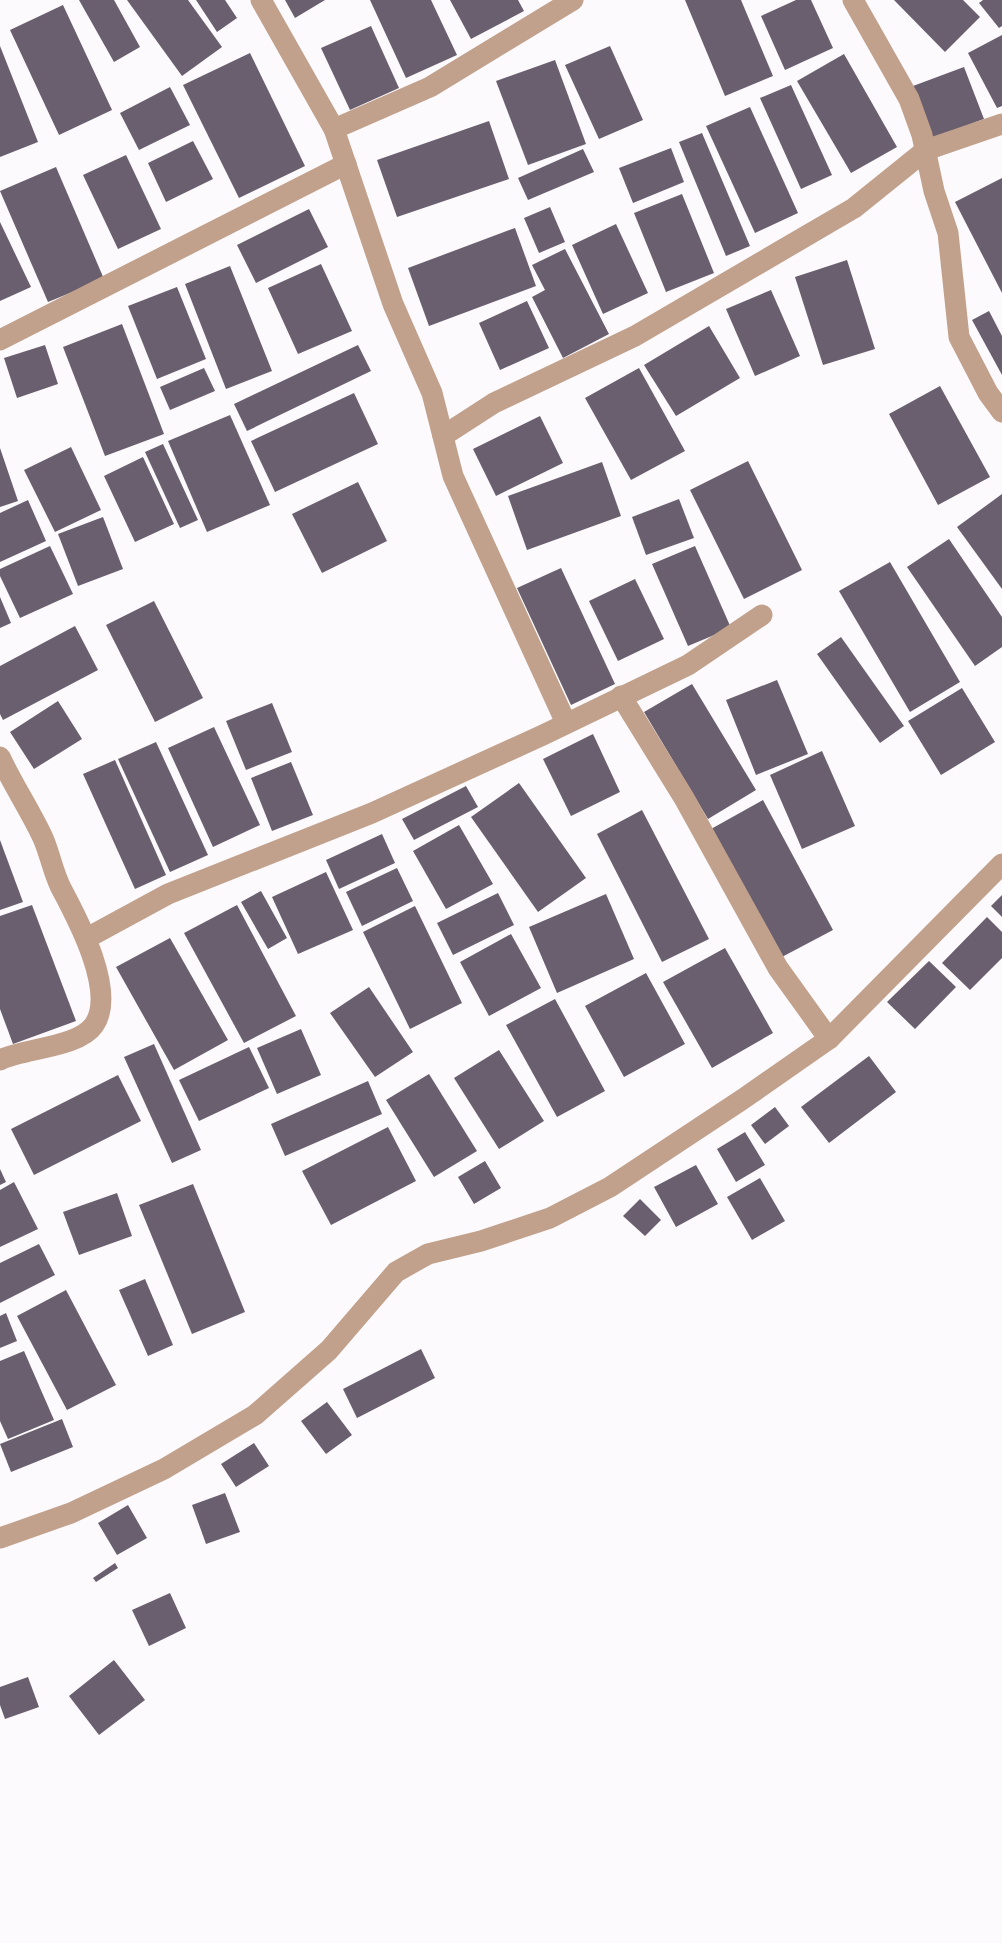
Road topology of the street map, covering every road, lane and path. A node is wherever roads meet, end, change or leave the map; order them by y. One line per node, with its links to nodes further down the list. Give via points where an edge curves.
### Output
1 (261, 0): 5 (street)
2 (573, 0): 5 (street, via 430,87)
3 (853, 0): 6 (street, via 909,99)
4 (1002, 124): 6 (street)
5 (334, 129): 7 (street)
6 (926, 150): 9 (street, via 948,233 959,337); 10 (street, via 854,208 635,336 494,403)
7 (346, 164): 8 (street); 10 (street, via 393,303 432,393)
8 (0, 340)
9 (1002, 412)
10 (443, 436): 13 (street, via 453,476)
11 (762, 615): 12 (street, via 688,665)
12 (621, 696): 13 (street); 17 (street, via 684,798 778,968)
13 (566, 723): 16 (street, via 372,813 167,894)
14 (0, 757): 16 (street)
15 (1002, 864): 17 (street)
16 (87, 938): 18 (street, via 98,978 100,1008 94,1026 66,1041)
17 (828, 1039): 19 (street, via 610,1187 550,1218 428,1254 396,1272 329,1350 255,1415 164,1469 71,1513)
18 (0, 1060)
19 (0, 1538)

